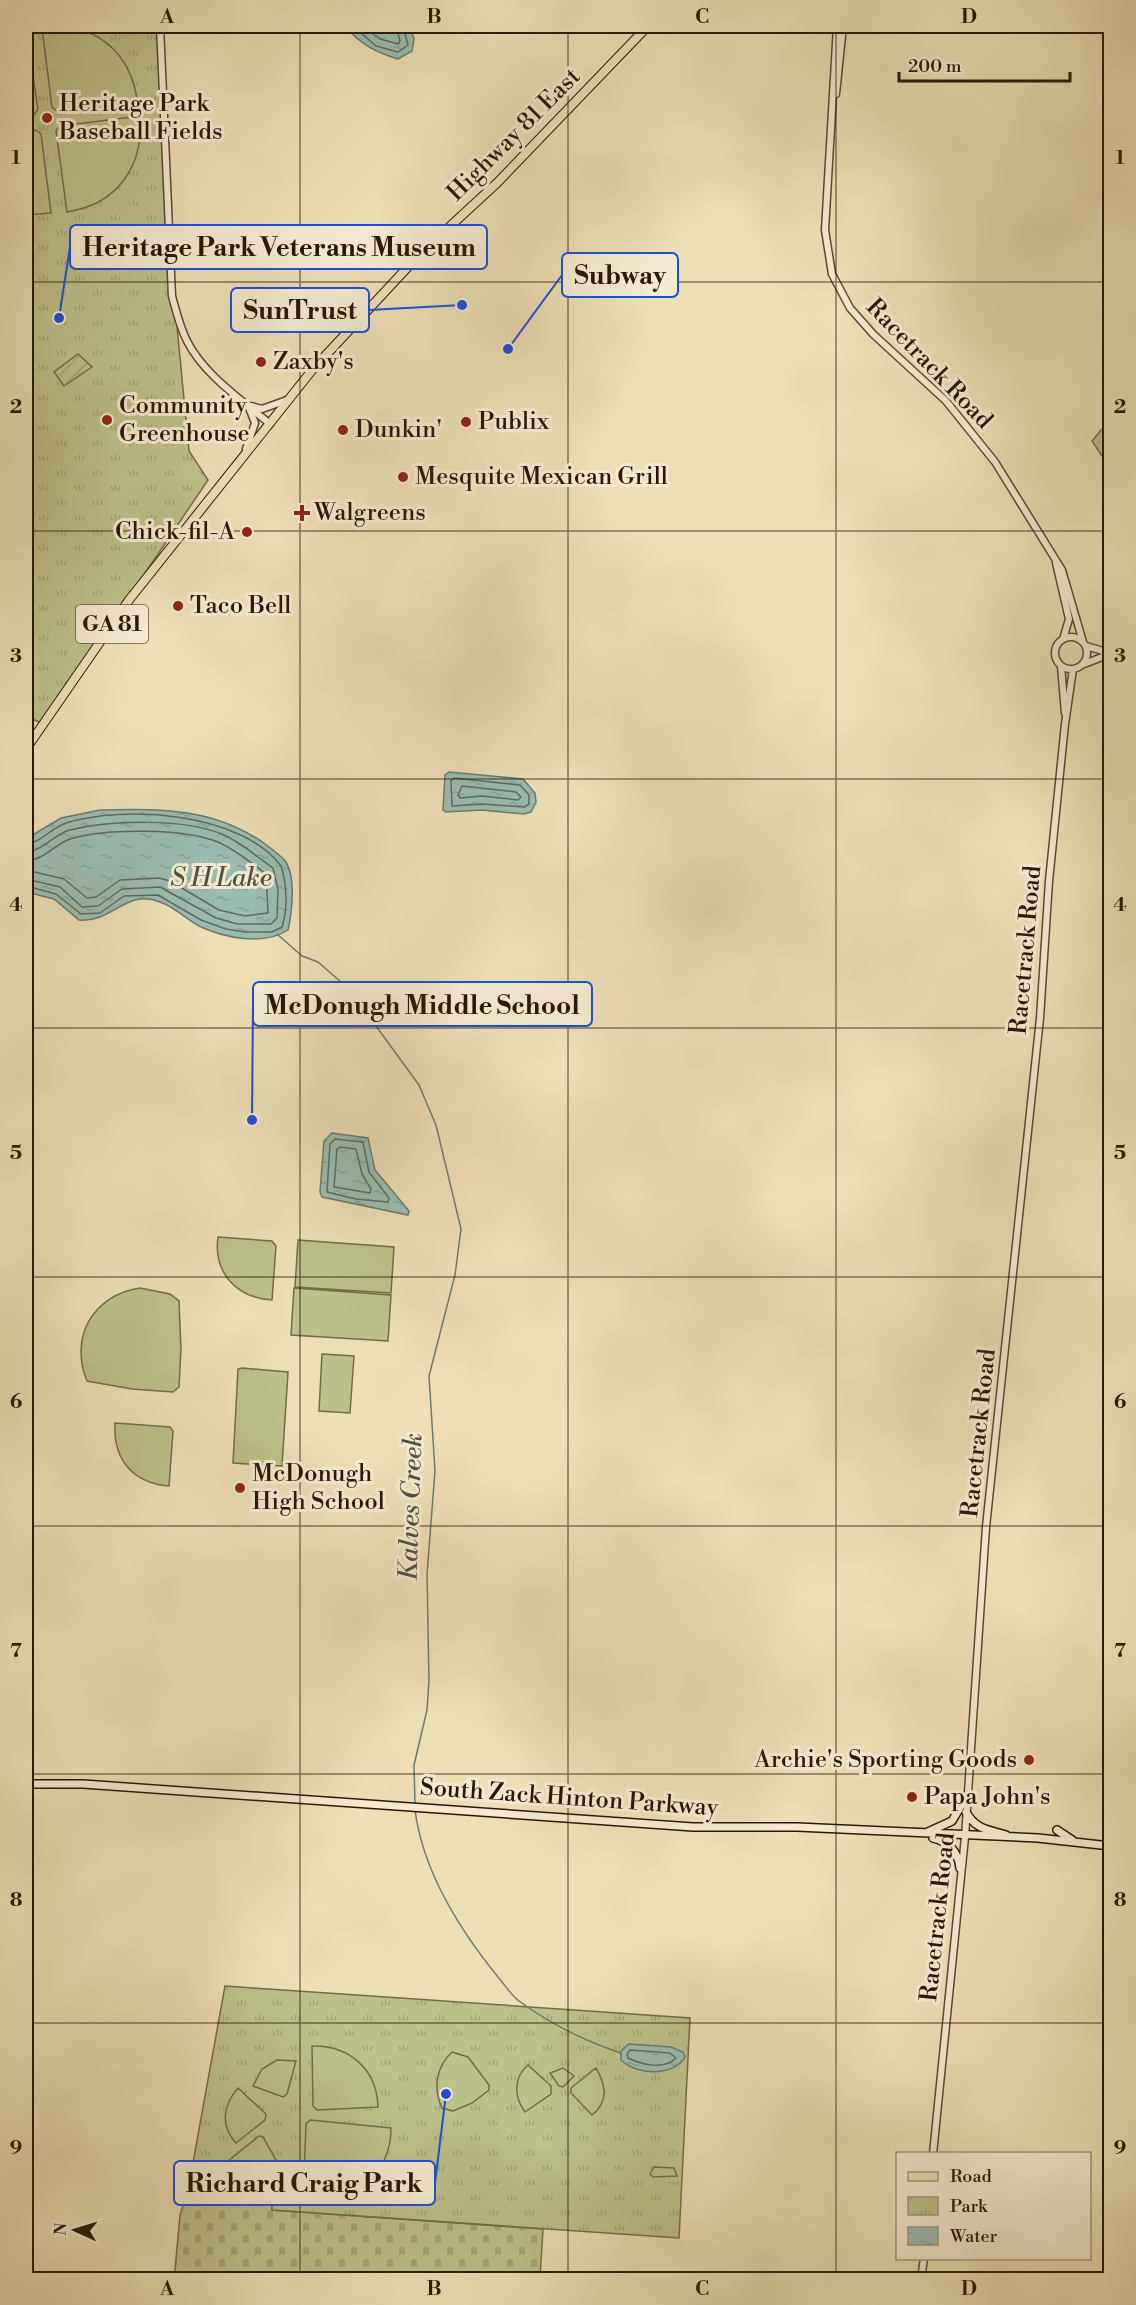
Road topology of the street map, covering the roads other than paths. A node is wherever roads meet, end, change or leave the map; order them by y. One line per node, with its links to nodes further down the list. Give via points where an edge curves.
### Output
1 (160, 26): 7 (street, via 172,296 191,348 215,376)
2 (648, 26): 6 (main road, Highway 81 East / GA 81, via 497,183 418,255)
3 (837, 26): 5 (street, Racetrack Road)
4 (843, 26): 5 (street, Racetrack Road)
5 (831, 139): 10 (street, Racetrack Road, via 825,237 830,266 841,294 864,326 935,389 978,437)
6 (291, 398): 7 (street, via 262,409); 8 (main road, Highway 81 East / GA 81)
7 (248, 404): 8 (street); 9 (street, via 255,423)
8 (270, 424): 9 (main road, Highway 81 East / GA 81)
9 (243, 455): 18 (main road, Highway 81 East / GA 81, via 118,615)
10 (1056, 562): 11 (street, Racetrack Road, via 1068,619); 12 (street, Racetrack Road, via 1066,580)
11 (1063, 639): 12 (street, via 1074,637); 15 (street, via 1055,651)
12 (1084, 644): 13 (street); 14 (street, via 1087,656)
13 (1110, 653): 14 (street)
14 (1083, 664): 16 (street)
15 (1061, 666): 16 (street); 17 (street, Racetrack Road)
16 (1073, 669): 17 (street, Racetrack Road)
17 (1065, 716): 20 (street, Racetrack Road, via 1040,1018 986,1527)
18 (26, 749)
19 (26, 1784): 23 (main road, South Zack Hinton Parkway, via 83,1784 693,1827 797,1827)
20 (968, 1794): 21 (street, Racetrack Road); 23 (main road, via 952,1821)
21 (966, 1812): 24 (street, Racetrack Road); 25 (main road, via 978,1827)
22 (1057, 1830): 26 (main road)
23 (922, 1834): 24 (main road, South Zack Hinton Parkway); 28 (main road, via 950,1844)
24 (965, 1837): 25 (main road, South Zack Hinton Parkway); 28 (street, Racetrack Road)
25 (1017, 1838): 26 (main road, South Zack Hinton Parkway)
26 (1078, 1842): 27 (main road, South Zack Hinton Parkway)
27 (1110, 1846)
28 (960, 1868): 29 (street, Racetrack Road)
29 (933, 2152)
30 (924, 2260): 31 (street)
31 (921, 2280)

